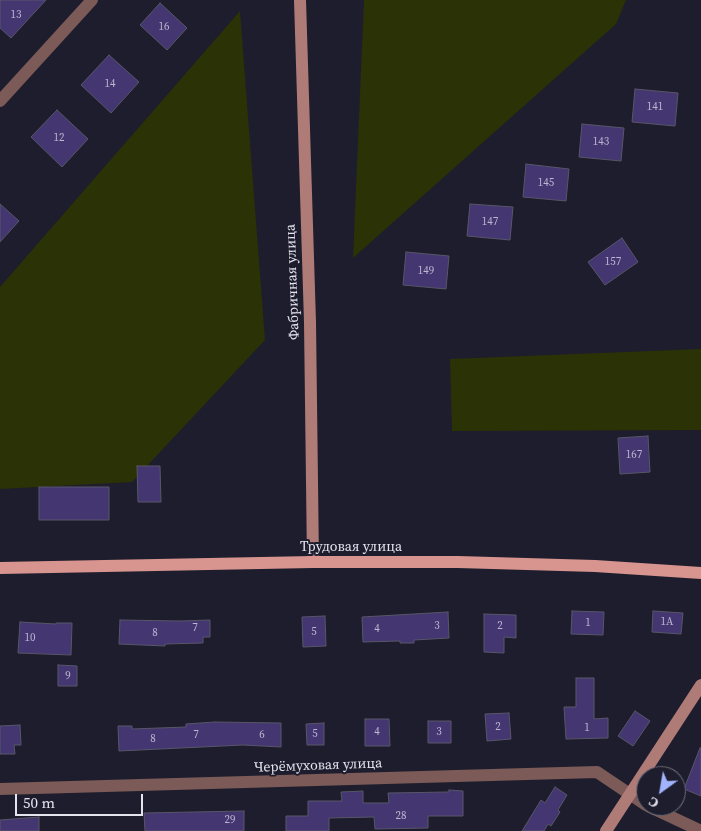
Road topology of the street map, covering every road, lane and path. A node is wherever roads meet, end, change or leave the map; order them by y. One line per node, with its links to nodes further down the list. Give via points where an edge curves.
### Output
1 (92, 0): 3 (street)
2 (300, 0): 4 (street, Фабричная улица, via 310,322)
3 (0, 101)
4 (313, 562): 5 (main road, Трудовая улица); 6 (main road, Трудовая улица, via 458,562)
5 (0, 568)
6 (701, 573)
7 (701, 686): 9 (street)
8 (0, 789): 9 (street, Черёмуховая улица, via 596,772)
9 (630, 796): 10 (street, Черёмуховая улица); 12 (street)
10 (636, 800)
11 (669, 816): 13 (street, Черёмуховая улица)
12 (606, 831)
13 (701, 831)

